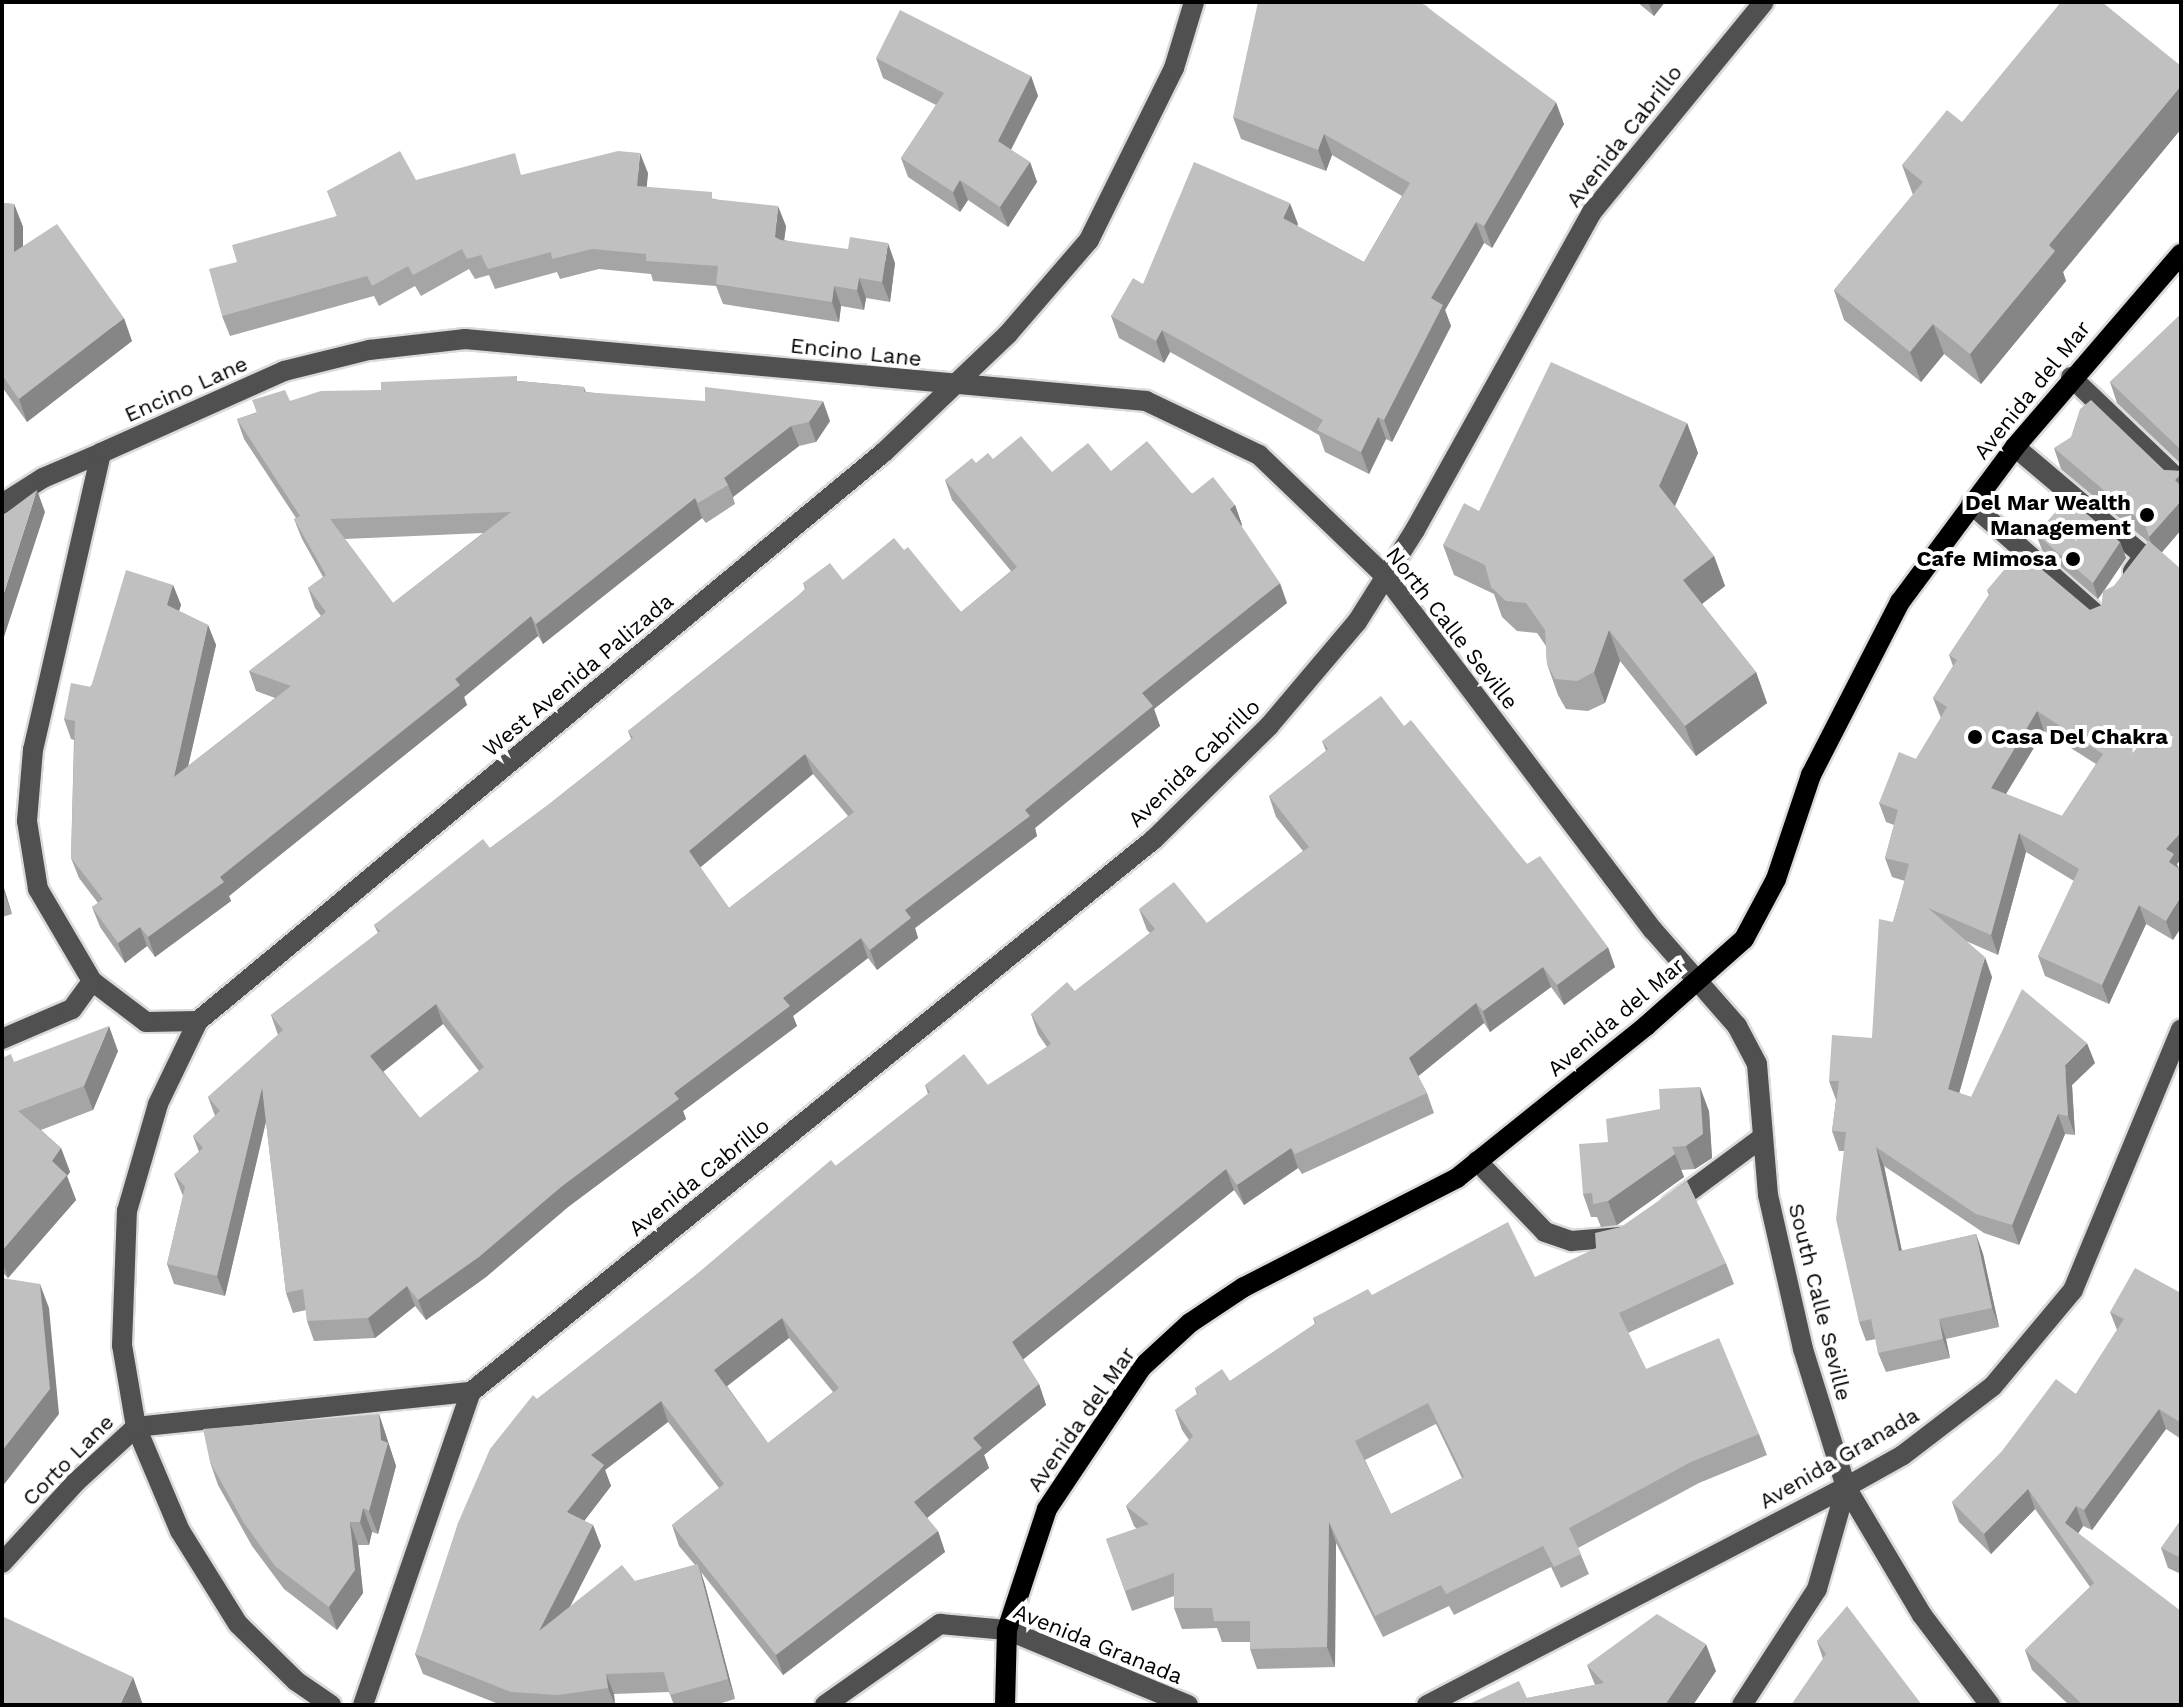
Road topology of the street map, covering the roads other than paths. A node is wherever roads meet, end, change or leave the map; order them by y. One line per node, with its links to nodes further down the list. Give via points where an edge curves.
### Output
1 (1194, 2): 5 (street, West Avenida Palizada, via 1174,68 1089,240)
2 (1764, 2): 11 (street, Avenida Cabrillo, via 1592,212)
3 (2181, 254): 4 (main road, Avenida del Mar)
4 (2071, 377): 6 (main road, Avenida del Mar); 8 (street)
5 (956, 386): 7 (street, Encino Lane, via 465,339 369,350 284,371); 11 (street, North Calle Seville, via 1146,401 1259,455); 16 (street, West Avenida Palizada, via 884,452)
6 (2015, 447): 10 (main road, Avenida del Mar); 12 (street, via 2144,556)
7 (101, 453): 9 (street, Encino Lane, via 43,478); 14 (street, via 33,750 27,821 38,889)
8 (2181, 482)
9 (2, 504)
10 (1971, 504): 13 (street); 15 (main road, Avenida del Mar, via 1900,602 1811,775 1776,879 1744,939)
11 (1385, 576): 15 (street, North Calle Seville); 23 (street, Avenida Cabrillo, via 1357,622 1269,726 1153,840)
12 (2120, 587)
13 (2099, 617)
14 (92, 981): 16 (street, via 146,1022); 18 (street, via 72,1009)
15 (1697, 981): 19 (street, South Calle Seville, via 1737,1026 1757,1064); 20 (main road, Avenida del Mar)
16 (198, 1021): 24 (street, West Avenida Palizada, via 158,1104 127,1211 122,1345)
17 (2181, 1029): 25 (street, Avenida Granada, via 2073,1290 1993,1386 1903,1455)
18 (2, 1039)
19 (1763, 1137): 21 (street); 25 (street, South Calle Seville, via 1768,1195 1803,1349)
20 (1477, 1161): 22 (street, via 1545,1232 1592,1242); 27 (main road, Avenida del Mar, via 1457,1178 1244,1287 1190,1323 1141,1368 1047,1509)
21 (1658, 1214)
22 (1634, 1229)
23 (471, 1392): 24 (street); 29 (street)
24 (136, 1427): 26 (street, Corto Lane, via 76,1482); 28 (street, via 180,1531 238,1624 296,1681)
25 (1846, 1487): 33 (street, Avenida Granada); 34 (street, via 1817,1589); 35 (street, South Calle Seville, via 1922,1615)
26 (2, 1563)
27 (1007, 1630): 30 (street, Avenida Granada, via 940,1624); 31 (main road, Avenida del Mar); 32 (street, Avenida Granada)
28 (331, 1705)
29 (363, 1705)
30 (825, 1705)
31 (1005, 1705)
32 (1188, 1705)
33 (1427, 1705)
34 (1742, 1705)
35 (1990, 1705)

